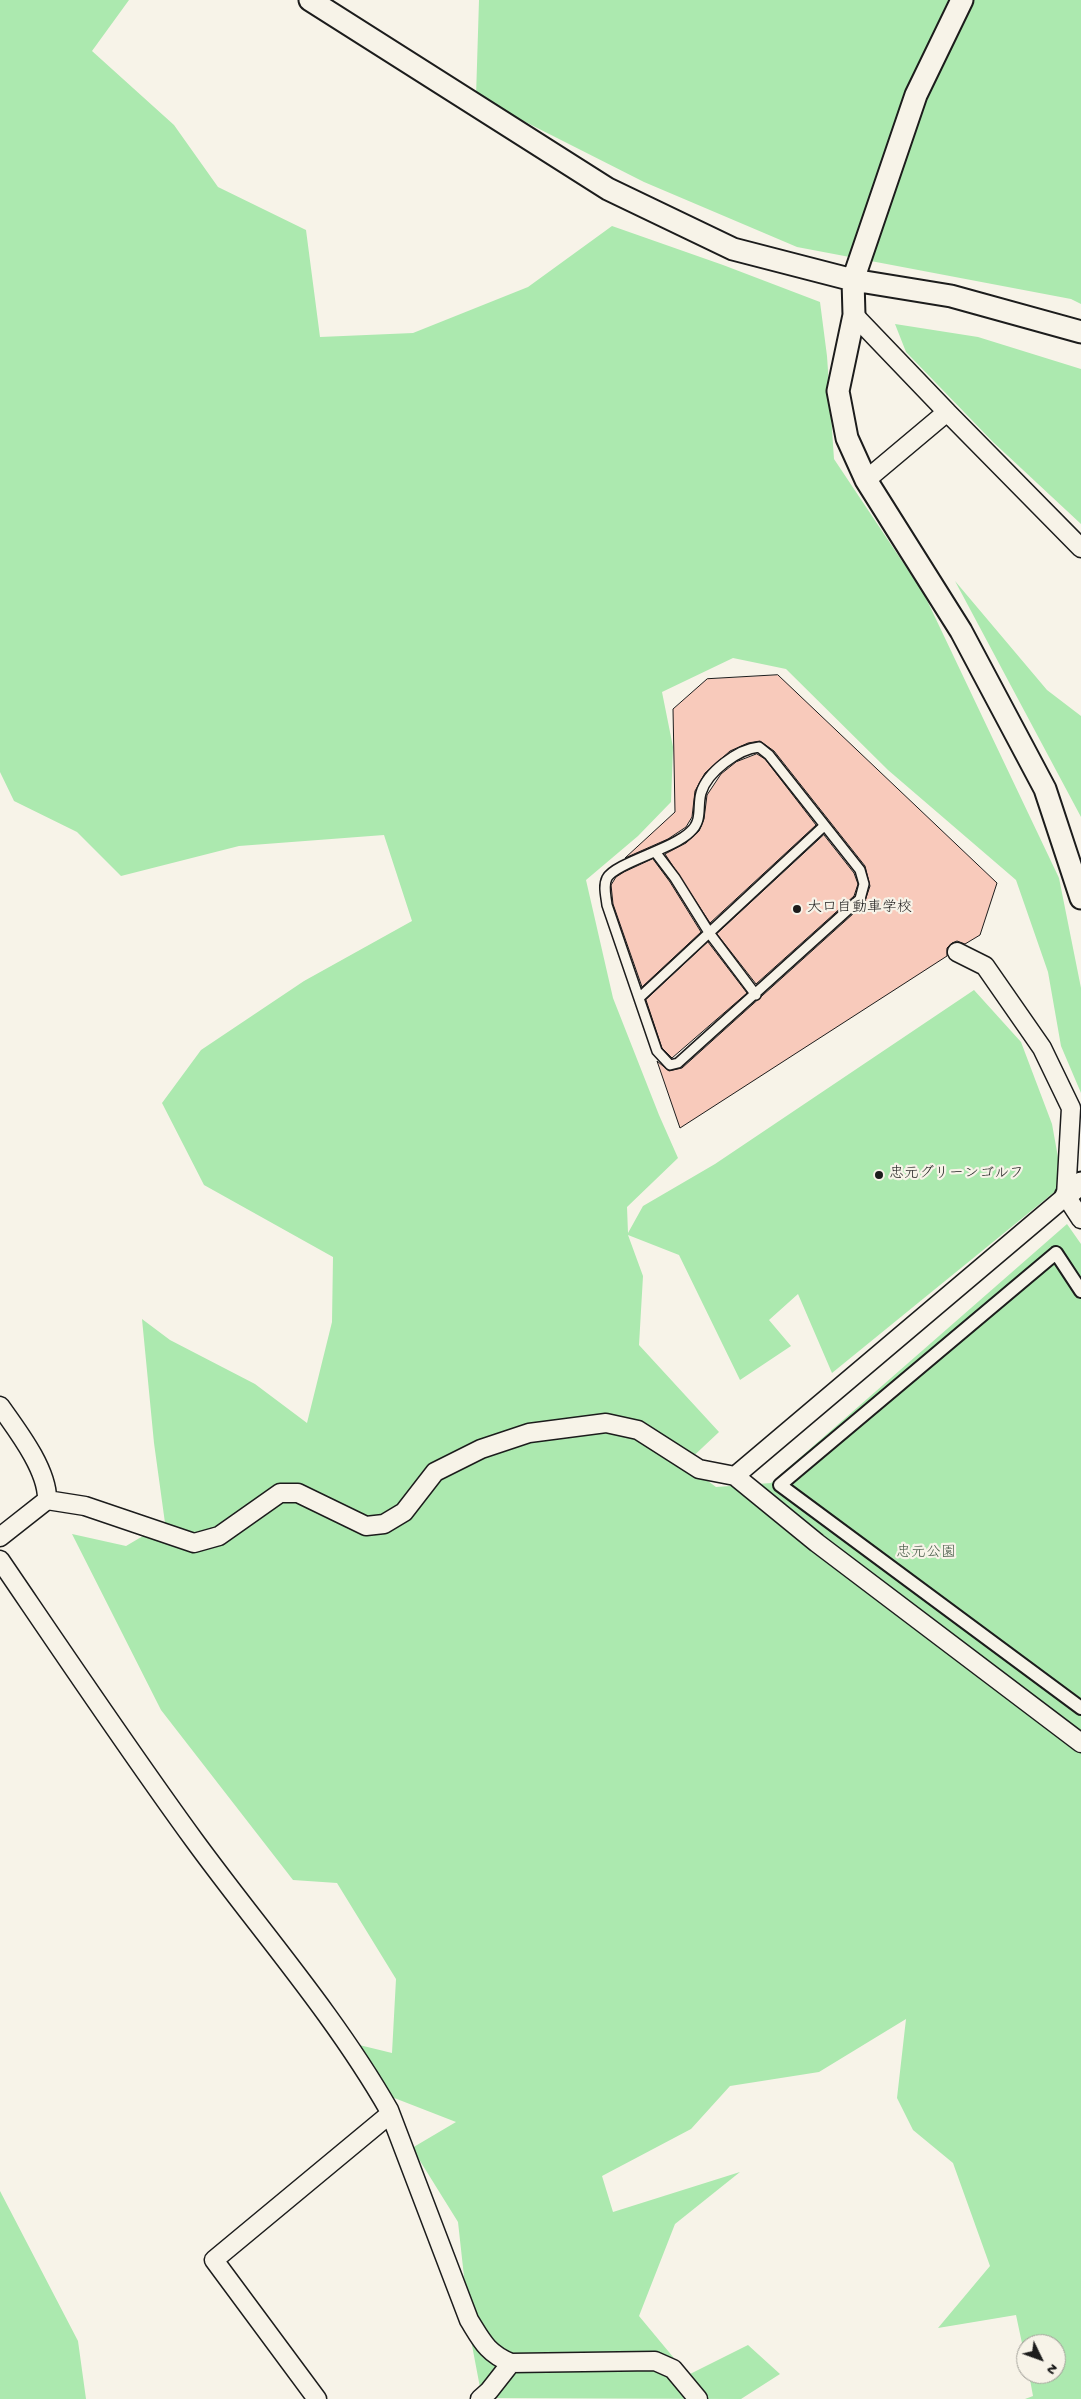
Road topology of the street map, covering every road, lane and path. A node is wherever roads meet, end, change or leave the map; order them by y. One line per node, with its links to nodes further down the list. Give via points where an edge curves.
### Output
1 (310, 0): 3 (street, via 608,189 733,249)
2 (962, 0): 3 (street, via 916,95)
3 (853, 280): 4 (street); 5 (street, via 951,296)
4 (854, 315): 6 (street); 7 (street, via 838,391 847,438)
5 (1081, 332)
6 (947, 412): 7 (street); 8 (street)
7 (866, 480): 11 (street, via 961,631 1045,789)
8 (1081, 548)
9 (824, 826): 10 (lane, via 769,755 759,747 750,748 715,771 701,792 699,819 693,830); 12 (lane); 14 (lane, via 860,870 864,884 860,900)
10 (656, 853): 12 (lane); 15 (lane, via 617,869 608,876 605,884 607,905)
11 (1081, 898)
12 (710, 934): 14 (lane); 15 (lane)
13 (957, 952): 16 (street, via 985,966 1042,1048 1070,1108)
14 (756, 995): 15 (lane, via 678,1063 670,1065 657,1051)
15 (639, 998)
16 (1074, 1189): 17 (street); 20 (street)
17 (1081, 1219)
18 (1081, 1292): 24 (street, via 1056,1253 780,1485)
19 (0, 1406): 21 (street, via 37,1465)
20 (735, 1476): 21 (street, via 699,1469 638,1430 606,1423 530,1433 481,1450 435,1472 404,1512 384,1524 366,1526 298,1493 280,1493 219,1536 194,1543 86,1506); 25 (street)
21 (47, 1500): 22 (street)
22 (0, 1537)
23 (0, 1560): 26 (street, via 108,1720 324,2014)
24 (1081, 1708)
25 (1081, 1743)
26 (390, 2114): 27 (street, via 469,2320 492,2354); 28 (street, via 214,2260)
27 (511, 2363): 29 (street); 30 (street, via 655,2361 674,2369)
28 (317, 2399)
29 (480, 2399)
30 (698, 2399)

